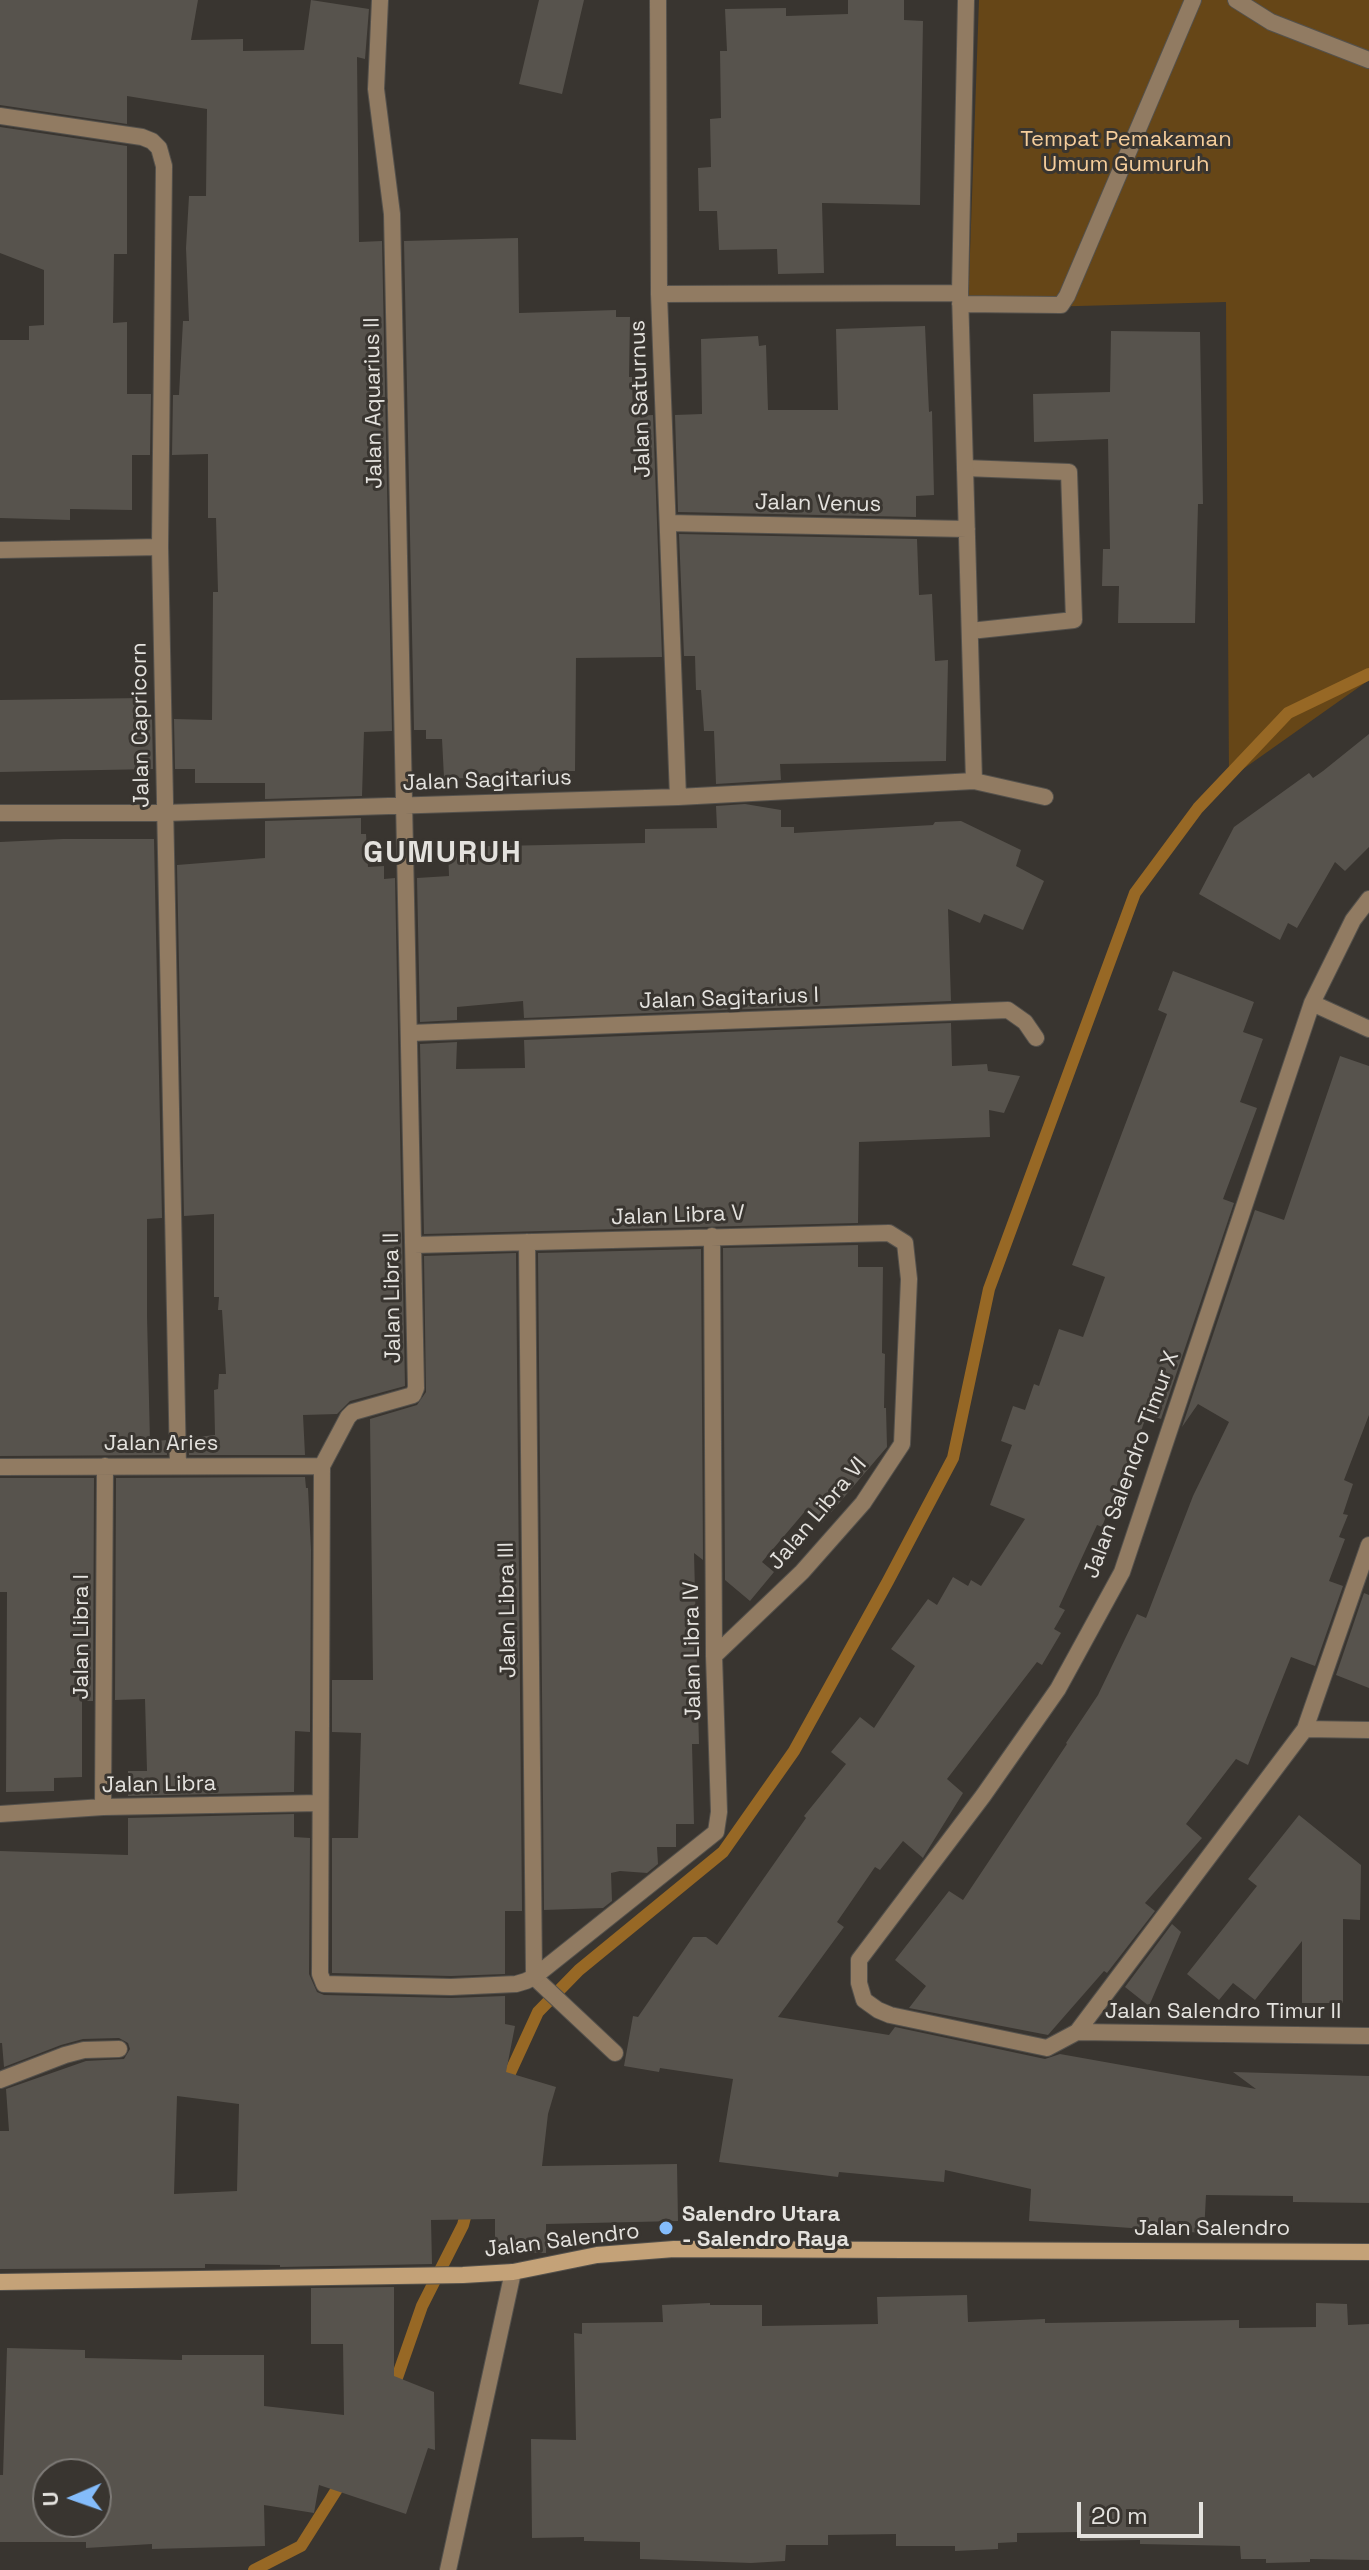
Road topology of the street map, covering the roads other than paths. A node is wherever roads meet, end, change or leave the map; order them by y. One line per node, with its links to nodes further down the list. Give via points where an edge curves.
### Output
1 (380, 0): 19 (street, Jalan Aquarius II, via 376,89 392,214)
2 (658, 0): 8 (street, Jalan Saturnus)
3 (966, 0): 9 (street)
4 (1193, 0): 9 (street, via 1061,305)
5 (1236, 0): 6 (street, via 1271,22)
6 (1369, 60)
7 (0, 116): 13 (street, Jalan Capricorn, via 142,137 159,148 164,166)
8 (659, 294): 9 (street); 11 (street, Jalan Saturnus)
9 (960, 298): 10 (street)
10 (965, 468): 12 (street); 15 (street, via 1069,472 1074,620)
11 (668, 523): 12 (street, Jalan Venus); 17 (street, Jalan Saturnus)
12 (967, 529): 15 (street)
13 (160, 547): 14 (street); 21 (street, Jalan Capricorn)
14 (0, 550)
15 (970, 631): 16 (street)
16 (974, 781): 17 (street, Jalan Sagitarius); 18 (street, Jalan Sagitarius)
17 (678, 797): 19 (street, Jalan Sagitarius)
18 (1045, 797)
19 (405, 806): 21 (street, Jalan Sagitarius); 25 (street, Jalan Libra II)
20 (0, 813): 21 (street, Jalan Sagitarius)
21 (164, 813): 32 (street, Jalan Capricorn)
22 (1369, 899): 23 (street, Jalan Salendro Timur X)
23 (1312, 1003): 24 (street); 43 (street, Jalan Salendro Timur X, via 1122,1572 1058,1689 859,1960 864,2000 890,2015 1047,2048)
24 (1369, 1029)
25 (410, 1033): 26 (street, Jalan Sagitarius I, via 1008,1010); 29 (street, Jalan Libra II)
26 (1036, 1038)
27 (712, 1236): 28 (street, Jalan Libra V); 30 (street, Jalan Libra V, via 889,1233 905,1243); 36 (street, Jalan Libra IV)
28 (527, 1242): 29 (street, Jalan Libra V); 42 (street, Jalan Libra III)
29 (414, 1245): 33 (street, Jalan Libra II, via 415,1393 353,1412)
30 (909, 1279): 36 (street, Jalan Libra VI, via 902,1444 863,1503 802,1572)
31 (105, 1466): 32 (street, Jalan Aries); 34 (street, Jalan Aries); 40 (street, Jalan Libra I)
32 (178, 1466): 33 (street, Jalan Aries)
33 (322, 1466): 39 (street, Jalan Libra II)
34 (0, 1467)
35 (1369, 1545): 37 (street)
36 (714, 1656): 42 (street, Jalan Libra IV, via 716,1832)
37 (1305, 1729): 38 (street); 43 (street)
38 (1369, 1730)
39 (320, 1803): 40 (street, Jalan Libra); 42 (street, Jalan Libra II, via 322,1983 451,1987 516,1984)
40 (103, 1807): 41 (street, Jalan Libra)
41 (0, 1814)
42 (534, 1977): 46 (street)
43 (1077, 2032): 44 (street, Jalan Salendro Timur II)
44 (1369, 2036)
45 (119, 2049): 47 (street, via 84,2050)
46 (615, 2053)
47 (0, 2080)
48 (1369, 2252): 49 (street, Jalan Salendro, via 674,2249 597,2255)
49 (513, 2272): 50 (street, Jalan Salendro); 51 (street)
50 (0, 2282)
51 (448, 2570)

